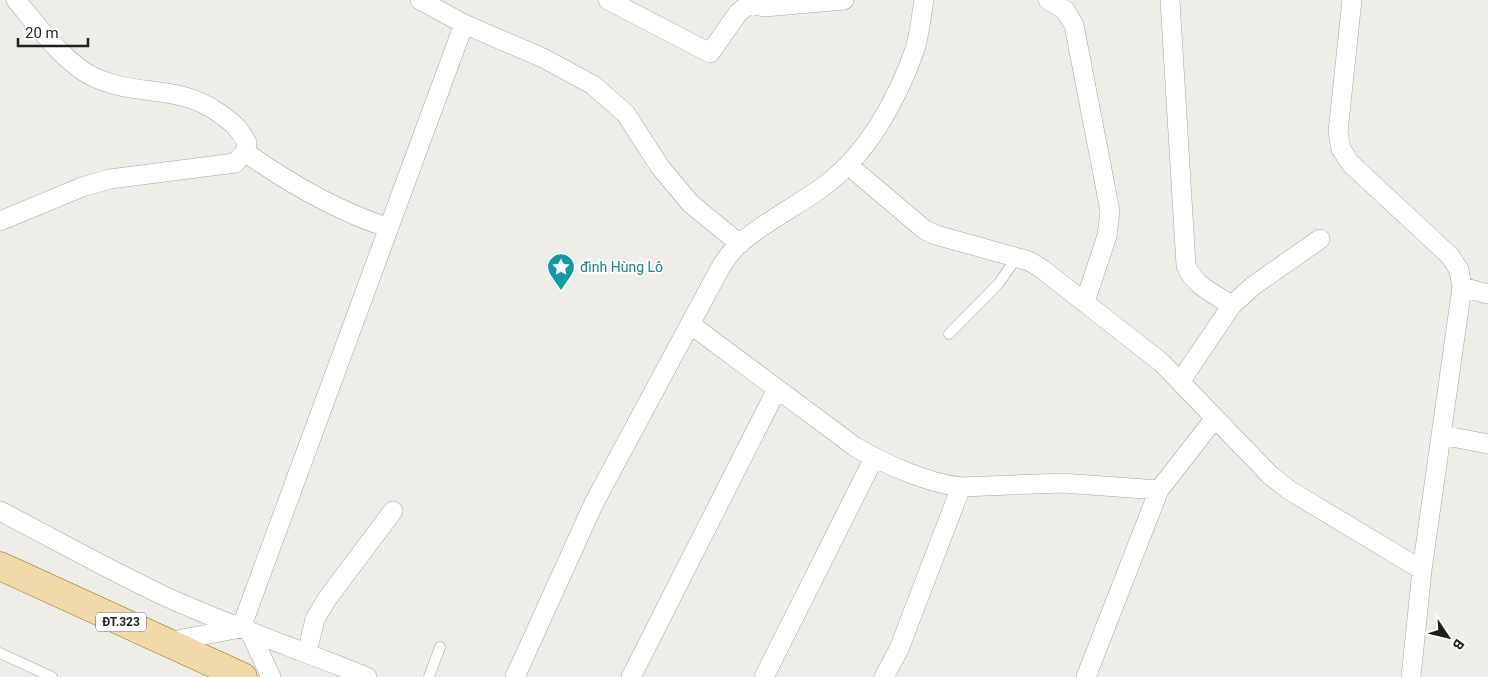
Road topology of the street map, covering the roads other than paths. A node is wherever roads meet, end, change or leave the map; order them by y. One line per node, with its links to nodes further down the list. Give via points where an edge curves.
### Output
1 (16, 0): 10 (street, via 54,44 97,79 123,87 186,95 210,107 241,130 247,143)
2 (420, 0): 9 (street)
3 (608, 0): 4 (street, via 710,53 738,13 749,4 764,7)
4 (844, 0)
5 (924, 0): 11 (street, via 916,48 894,96)
6 (1048, 0): 19 (street, via 1065,10 1074,25 1110,211 1106,236)
7 (1170, 0): 20 (street, via 1186,265 1198,284)
8 (1352, 0): 17 (street, via 1338,132 1341,149 1351,164 1450,256 1460,270)
9 (464, 24): 13 (street); 15 (street, via 543,58 593,85 626,114 660,167 691,204)
10 (245, 152): 12 (street, via 235,162 110,179); 13 (street, via 332,206)
11 (848, 165): 15 (street, via 825,185); 16 (street, via 936,235)
12 (0, 220)
13 (389, 228): 35 (street)
14 (1320, 239): 20 (street, via 1253,286)
15 (740, 244): 21 (street, via 720,268)
16 (1017, 258): 19 (street, via 1042,269); 22 (lane, via 999,283)
17 (1462, 287): 18 (street); 26 (street)
18 (1488, 294)
19 (1085, 302): 23 (street, via 1149,352)
20 (1232, 305): 23 (street)
21 (690, 324): 24 (street); 45 (street, via 594,502)
22 (950, 334)
23 (1180, 382): 25 (street)
24 (777, 389): 28 (street); 46 (street)
25 (1215, 418): 30 (street); 34 (street, via 1289,490)
26 (1441, 435): 27 (street); 34 (street)
27 (1488, 444)
28 (874, 458): 29 (street, via 945,485); 47 (street)
29 (961, 487): 30 (street, via 1062,483); 48 (street, via 899,649)
30 (1159, 490): 49 (street)
31 (0, 511): 35 (street, via 162,595)
32 (392, 511): 38 (street, via 326,599 316,619)
33 (0, 566): 36 (main road, ĐT.323)
34 (1422, 570): 50 (street)
35 (245, 630): 36 (street); 38 (street); 42 (street)
36 (166, 642): 40 (main road, ĐT.323)
37 (440, 646): 44 (lane)
38 (307, 652): 43 (street)
39 (0, 653): 41 (lane)
40 (238, 676)
41 (52, 677)
42 (271, 677)
43 (367, 677)
44 (429, 677)
45 (515, 677)
46 (631, 677)
47 (764, 677)
48 (884, 677)
49 (1086, 677)
50 (1411, 677)

